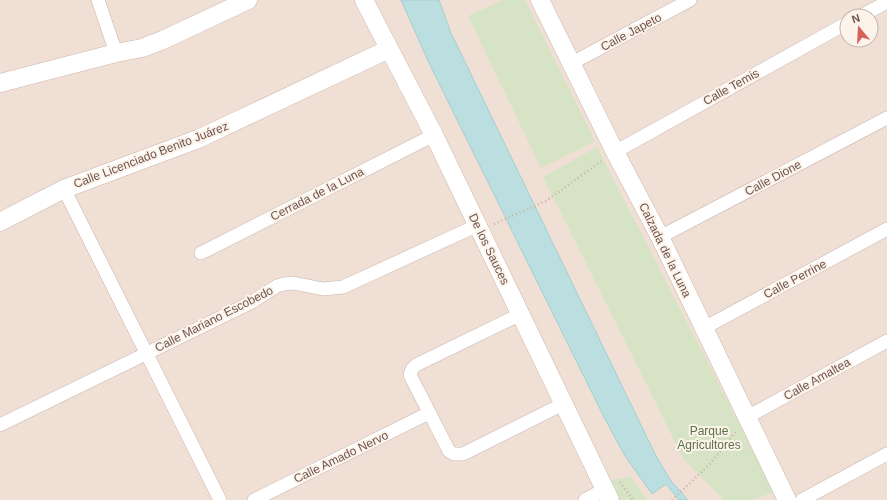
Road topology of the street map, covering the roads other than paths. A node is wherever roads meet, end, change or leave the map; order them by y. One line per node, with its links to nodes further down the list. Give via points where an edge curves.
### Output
1 (98, 0): 10 (street)
2 (248, 0): 10 (main road, via 163,40 142,48)
3 (364, 0): 9 (main road, De los Sauces)
4 (540, 0): 11 (main road, Calzada de la Luna)
5 (690, 0): 11 (street, Calle Japeto)
6 (887, 2): 7 (street)
7 (876, 8)
8 (839, 27): 15 (street, Calle Temis)
9 (389, 49): 14 (main road, De los Sauces); 16 (main road, Calle Licenciado Benito Juárez, via 198,140)
10 (116, 53): 12 (main road)
11 (572, 63): 15 (main road, Calzada de la Luna)
12 (0, 83)
13 (887, 118): 20 (street, Calle Dione)
14 (434, 135): 18 (main road, De los Sauces); 21 (street, Cerrada de la Luna)
15 (615, 152): 20 (main road, Calzada de la Luna)
16 (64, 189): 17 (main road, Calle Licenciado Benito Juárez); 25 (street)
17 (0, 222)
18 (478, 225): 22 (main road, De los Sauces); 25 (street, Calle Mariano Escobedo, via 343,287 323,289 293,284 278,286 250,303)
19 (887, 229): 23 (street, Calle Perrine)
20 (660, 237): 23 (main road, Calzada de la Luna)
21 (201, 253)
22 (521, 314): 26 (main road, De los Sauces); 27 (street, via 412,369 410,375)
23 (704, 328): 28 (main road, Calzada de la Luna)
24 (887, 341): 28 (street, Calle Amaltea)
25 (147, 353): 29 (street, Calle Mariano Escobedo); 32 (street)
26 (563, 404): 27 (street, via 463,454 449,451); 31 (main road, De los Sauces)
27 (429, 413): 33 (street, Calle Amado Nervo)
28 (747, 417): 35 (main road, Calzada de la Luna)
29 (0, 426)
30 (887, 454): 36 (street)
31 (608, 495): 34 (street)
32 (220, 500)
33 (254, 500)
34 (585, 500)
35 (788, 500)
36 (802, 500)

